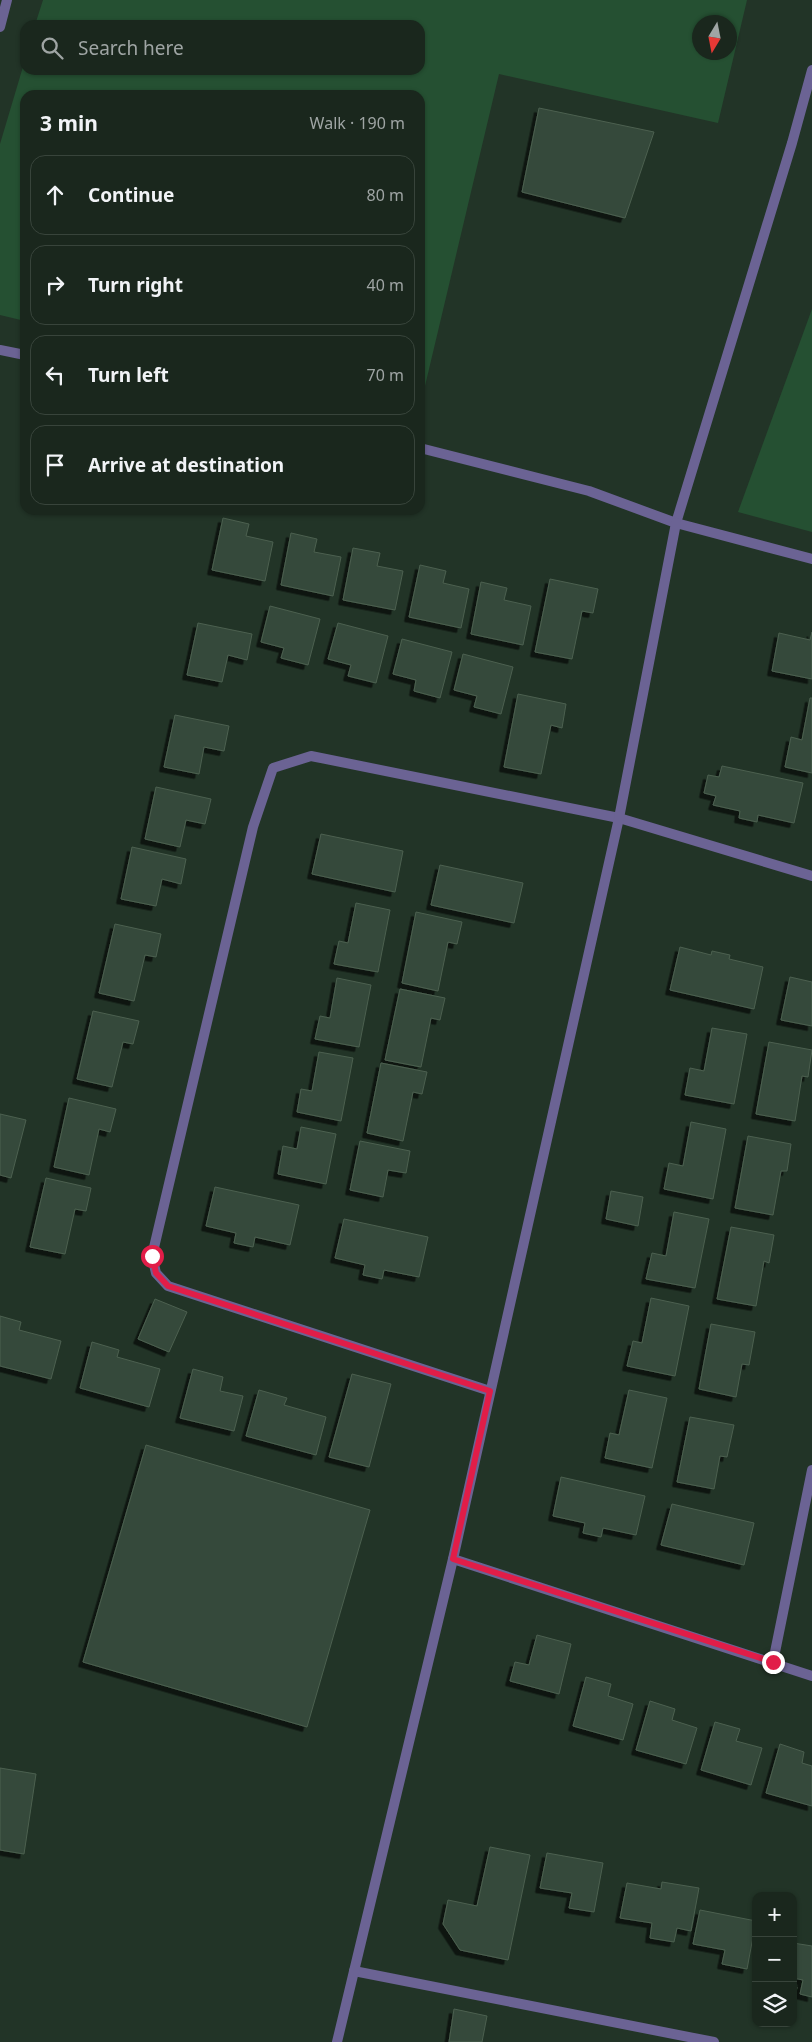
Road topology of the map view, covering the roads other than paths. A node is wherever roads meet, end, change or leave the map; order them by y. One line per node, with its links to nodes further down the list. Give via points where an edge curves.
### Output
1 (7, 0): 2 (street)
2 (0, 27)
3 (812, 70): 7 (street)
4 (0, 350): 5 (street)
5 (20, 354)
6 (425, 449): 7 (street, via 589,491)
7 (676, 523): 8 (street); 9 (street)
8 (812, 559)
9 (619, 818): 10 (street); 11 (street); 11 (street, via 311,756 273,768 253,827 152,1256 156,1273 168,1286)
10 (812, 876)
11 (490, 1391): 13 (street)
12 (812, 1470): 14 (street)
13 (453, 1559): 14 (street); 16 (street)
14 (773, 1662): 15 (street)
15 (812, 1676)
16 (354, 1971): 17 (street); 18 (street)
17 (337, 2042)
18 (714, 2042)

